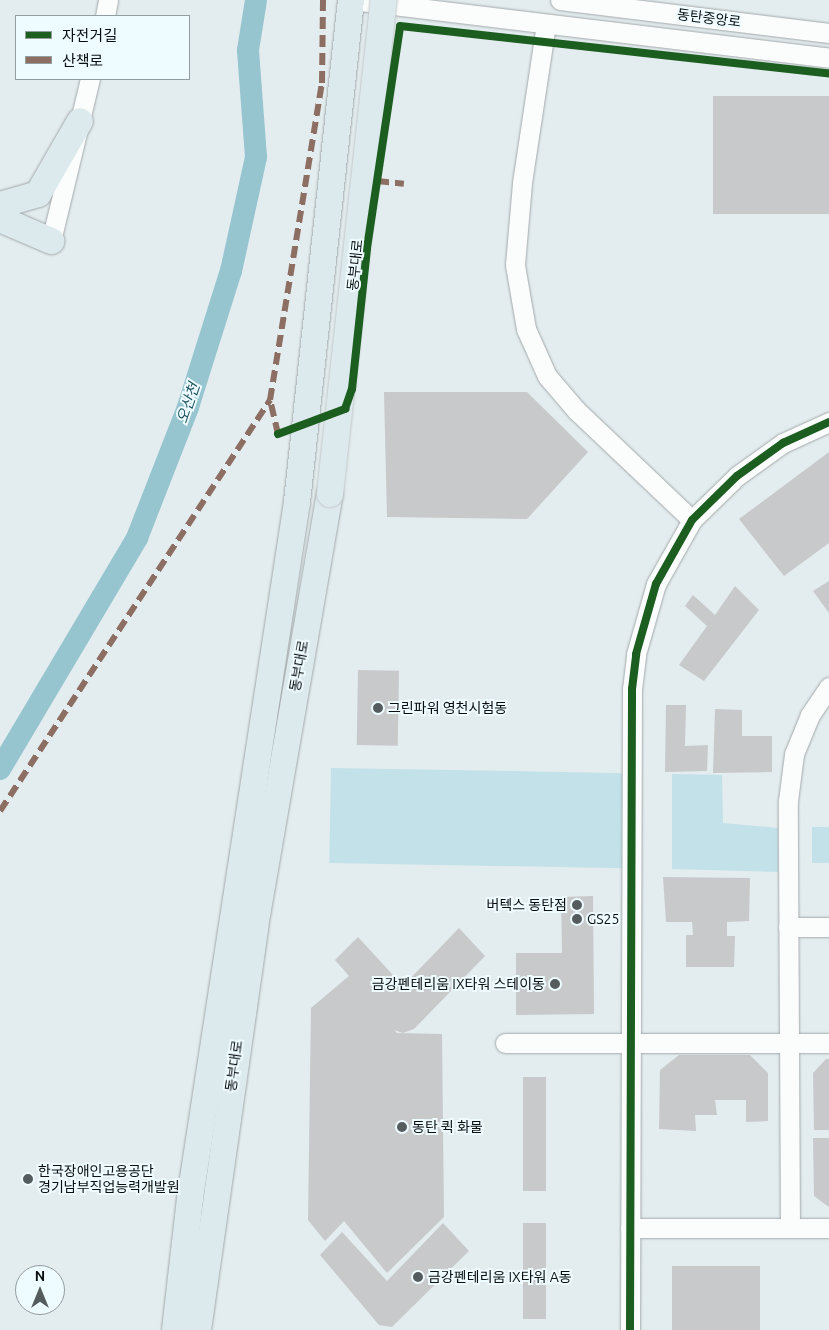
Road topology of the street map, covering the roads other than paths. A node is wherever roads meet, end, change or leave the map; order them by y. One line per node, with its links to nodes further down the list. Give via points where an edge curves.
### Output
1 (108, 0): 5 (street)
2 (352, 0): 6 (street); 17 (highway, 동부대로, via 297,502)
3 (384, 0): 18 (highway, 동부대로, bridge, via 330,494)
4 (560, 0): 7 (street, 동탄중앙로)
5 (105, 15)
6 (546, 24): 8 (street); 15 (street, via 522,184 515,265 526,329 547,376 576,410)
7 (829, 33)
8 (829, 58)
9 (90, 80): 10 (street)
10 (80, 121): 11 (highway, via 38,194); 13 (street)
11 (0, 205)
12 (0, 219): 13 (highway)
13 (50, 241)
14 (829, 422): 15 (street, via 784,443 760,460)
15 (692, 520): 21 (street, via 656,584 636,654 632,689)
16 (829, 687): 19 (street, via 810,714 794,754 788,801)
17 (253, 773): 28 (highway, via 230,870 178,1173); 29 (highway, 동부대로, via 190,1198)
18 (270, 832): 30 (highway, 동부대로); 31 (highway, via 275,902)
19 (788, 927): 20 (street); 23 (street)
20 (829, 927)
21 (629, 1042): 22 (street); 23 (street); 25 (street)
22 (505, 1043)
23 (788, 1043): 24 (street); 26 (street)
24 (829, 1043)
25 (630, 1228): 26 (street); 32 (street)
26 (790, 1228): 27 (street)
27 (829, 1228)
28 (157, 1330)
29 (175, 1330)
30 (198, 1330)
31 (213, 1330)
32 (630, 1330)

